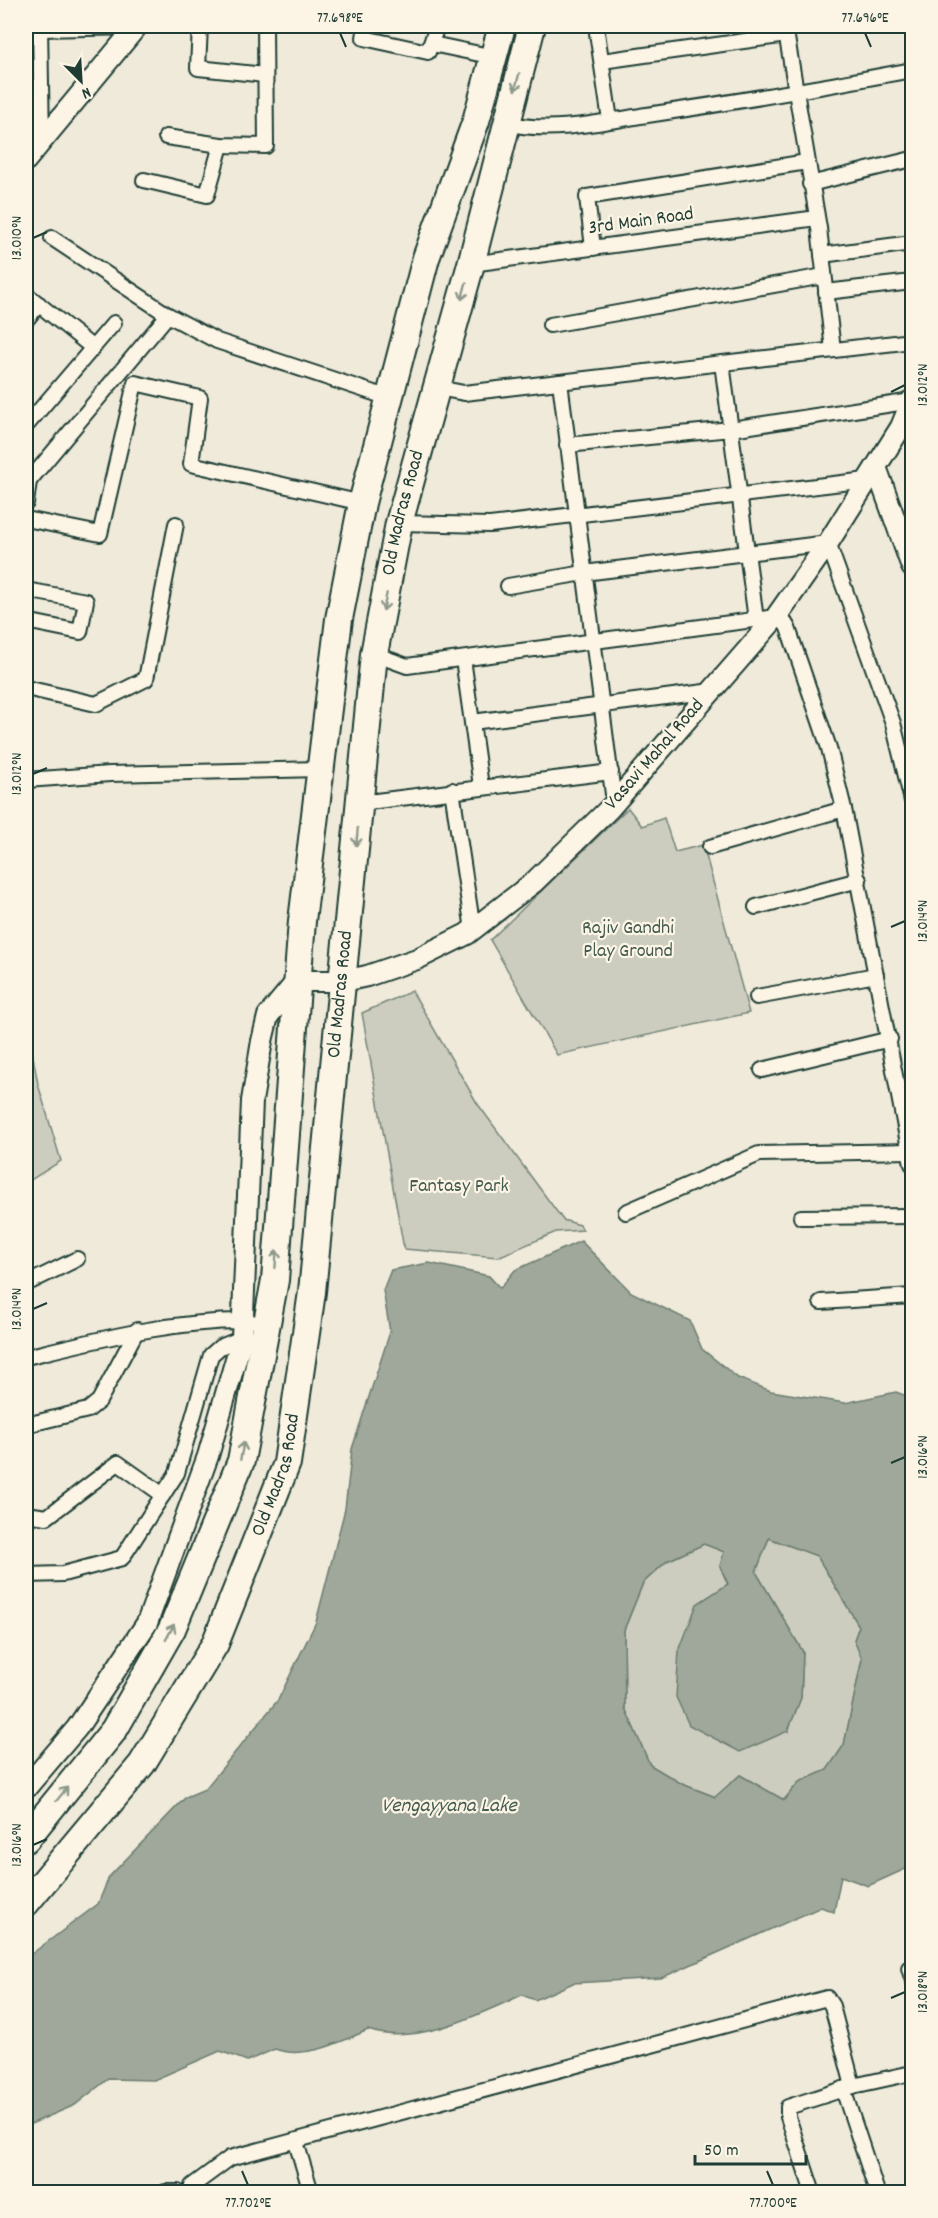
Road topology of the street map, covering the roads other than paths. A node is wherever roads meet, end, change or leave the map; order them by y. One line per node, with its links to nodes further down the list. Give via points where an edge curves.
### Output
1 (136, 26): 9 (street); 20 (street)
2 (200, 26): 15 (street, via 192,68)
3 (265, 26): 15 (street)
4 (366, 26): 11 (street, via 364,38 428,52)
5 (437, 26): 11 (street)
6 (502, 26): 12 (highway, Old Madras Road)
7 (532, 26): 18 (highway, Old Madras Road, one-way to 18)
8 (596, 26): 13 (street)
9 (40, 27): 20 (street)
10 (786, 30): 13 (street); 16 (street)
11 (432, 44): 12 (street)
12 (494, 57): 25 (highway, Old Madras Road)
13 (602, 61): 17 (street)
14 (912, 70): 16 (street)
15 (265, 75): 21 (street, via 266,146)
16 (796, 92): 17 (street); 24 (street)
17 (610, 120): 18 (street, via 528,129)
18 (506, 123): 28 (highway, Old Madras Road)
19 (166, 137): 21 (street)
20 (42, 140): 23 (street)
21 (221, 145): 26 (street, via 207,195)
22 (912, 159): 27 (street)
23 (26, 160)
24 (807, 162): 27 (street); 32 (street, via 587,197)
25 (454, 179): 28 (highway); 50 (highway, Old Madras Road, via 426,258)
26 (144, 180)
27 (810, 184): 29 (street)
28 (490, 187): 34 (highway, Old Madras Road)
29 (817, 218): 32 (street, 3rd Main Road); 33 (street)
30 (52, 238): 40 (street)
31 (912, 243): 33 (street)
32 (593, 248): 34 (street, 3rd Main Road)
33 (822, 255): 35 (street)
34 (471, 264): 49 (highway, Old Madras Road, one-way to 49)
35 (824, 276): 37 (street); 43 (street)
36 (912, 282): 37 (street)
37 (826, 292): 46 (street)
38 (26, 294): 39 (street)
39 (39, 304): 41 (street); 45 (street)
40 (168, 315): 50 (street, via 254,355); 56 (street)
41 (26, 320)
42 (114, 323): 45 (street)
43 (550, 325)
44 (912, 341): 46 (street)
45 (93, 348): 52 (street)
46 (833, 350): 47 (street)
47 (722, 363): 48 (street); 53 (street)
48 (560, 382): 49 (street, via 464,393); 54 (street)
49 (438, 388): 62 (highway, Old Madras Road)
50 (389, 398): 59 (highway, Old Madras Road)
51 (912, 401): 53 (street); 55 (street, Vasavi Mahal Road, via 902,427)
52 (26, 426)
53 (731, 429): 54 (street); 57 (street)
54 (567, 445): 60 (street)
55 (872, 474): 57 (street); 64 (street); 65 (street, Vasavi Mahal Road)
56 (27, 480): 58 (street)
57 (741, 494): 60 (street); 66 (street)
58 (26, 503)
59 (362, 503): 61 (street, via 191,464 200,398 135,383 100,534); 81 (highway, Old Madras Road, via 339,620)
60 (575, 515): 62 (street, via 490,525); 68 (street)
61 (26, 519)
62 (399, 523): 75 (highway, Old Madras Road, one-way to 75)
63 (176, 524): 77 (street, via 146,679 96,704)
64 (908, 540): 67 (street)
65 (828, 543): 66 (street); 71 (street, Vasavi Mahal Road); 87 (street, via 893,723)
66 (748, 555): 68 (street); 72 (street)
67 (912, 567)
68 (584, 573): 69 (street); 74 (street)
69 (508, 586)
70 (26, 590): 73 (street, via 86,601 80,632)
71 (778, 615): 72 (street); 78 (street, Vasavi Mahal Road); 89 (street, via 788,628 829,748)
72 (756, 620): 74 (street)
73 (26, 621)
74 (594, 643): 76 (street); 79 (street)
75 (374, 654): 76 (street, via 407,666); 88 (highway, Old Madras Road)
76 (463, 659): 80 (street)
77 (26, 688)
78 (712, 691): 79 (street); 86 (street, Vasavi Mahal Road)
79 (602, 704): 80 (street); 82 (street)
80 (472, 722): 84 (street)
81 (320, 769): 83 (street); 95 (highway, Old Madras Road)
82 (610, 772): 84 (street); 86 (street)
83 (26, 780)
84 (481, 786): 85 (street)
85 (452, 790): 88 (street); 93 (street)
86 (614, 801): 93 (street, Vasavi Mahal Road, via 534,882)
87 (912, 801)
88 (360, 803): 96 (highway, Old Madras Road, one-way to 96)
89 (844, 809): 90 (street); 91 (street)
90 (710, 847)
91 (859, 880): 92 (street); 94 (street)
92 (756, 907)
93 (473, 930): 96 (street, Vasavi Mahal Road, via 417,959)
94 (876, 975): 97 (street); 98 (street)
95 (297, 981): 96 (street, Vasavi Mahal Road); 108 (highway, Old Madras Road, one-way to 95, via 275,1280); 108 (street, via 268,1016 254,1087)
96 (344, 981): 117 (highway, Old Madras Road, via 312,1293 287,1463 215,1644 142,1764)
97 (757, 997)
98 (890, 1039): 99 (street); 100 (street)
99 (762, 1070)
100 (911, 1158): 101 (street, via 759,1154)
101 (626, 1212)
102 (912, 1216): 103 (street)
103 (801, 1217)
104 (77, 1259): 105 (street)
105 (26, 1284)
106 (912, 1296): 107 (street)
107 (821, 1302)
108 (253, 1329): 109 (street, via 212,1320); 112 (street, via 211,1355 181,1461); 115 (street, via 147,1623 77,1728); 116 (highway, Old Madras Road, one-way to 108, via 114,1730 172,1629 241,1461)
109 (137, 1330): 110 (street); 111 (street, via 99,1401 88,1410)
110 (26, 1358)
111 (26, 1425)
112 (163, 1495): 113 (street, via 118,1462 47,1517); 114 (street, via 122,1558 63,1574)
113 (26, 1514)
114 (26, 1575)
115 (26, 1788)
116 (26, 1839)
117 (26, 1903)
118 (912, 2073): 119 (street)
119 (848, 2087): 120 (street, via 832,2006 827,1998); 122 (street, via 788,2108); 126 (street)
120 (296, 2142): 121 (street, via 230,2158); 125 (street)
121 (192, 2186)
122 (812, 2190)
123 (165, 2193): 124 (street)
124 (178, 2193)
125 (311, 2193)
126 (877, 2193)

